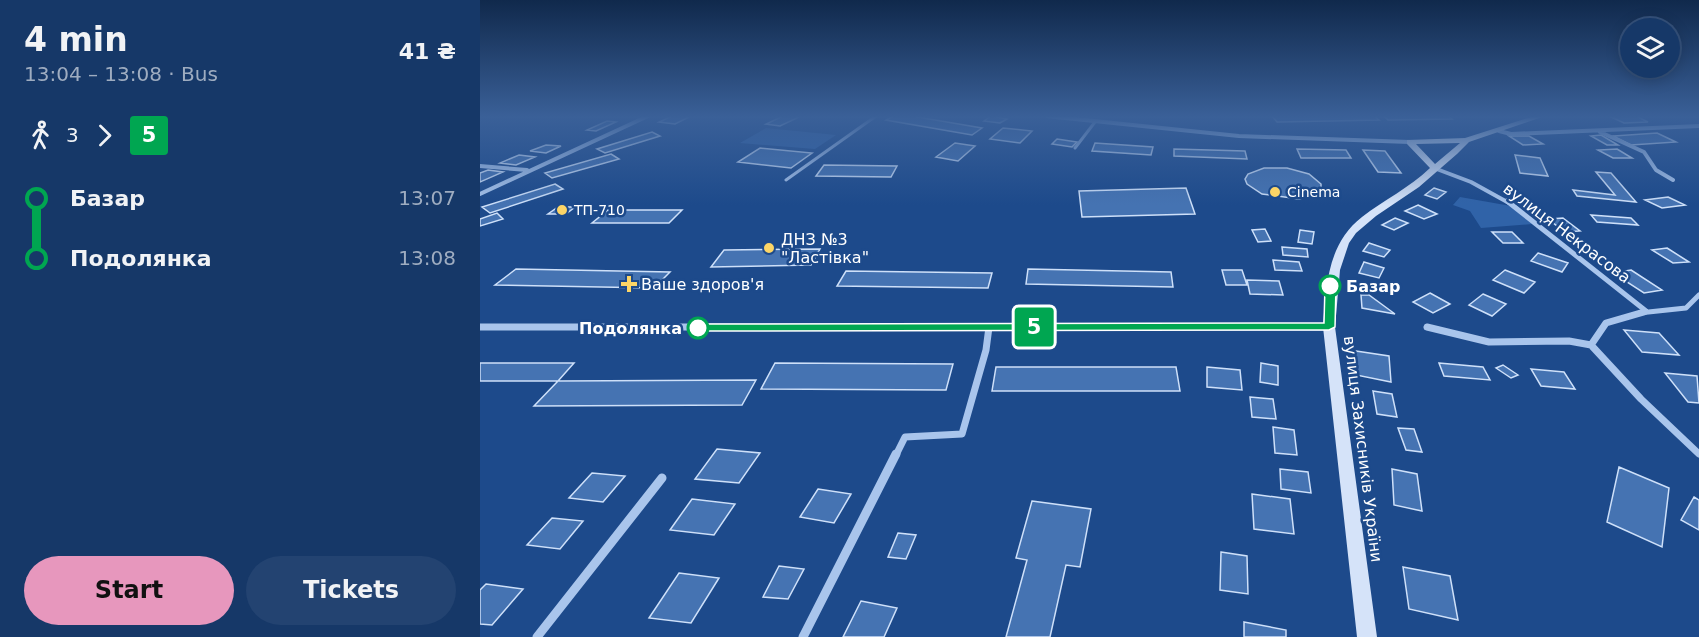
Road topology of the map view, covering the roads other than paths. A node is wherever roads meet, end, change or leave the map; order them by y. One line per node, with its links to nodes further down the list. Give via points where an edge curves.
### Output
1 (584, 146): 8 (street)
2 (834, 146): 9 (lane)
3 (1414, 146): 7 (main road)
4 (1463, 146): 7 (main road, вулиця Захисників України)
5 (1630, 146): 10 (street, via 1644,152 1656,170)
6 (480, 166): 8 (street)
7 (1434, 168): 13 (street, вулиця Некрасова, via 1507,201); 16 (main road, вулиця Захисників України, via 1419,185 1360,222 1343,246 1330,286)
8 (530, 171): 11 (street)
9 (786, 180)
10 (1673, 180)
11 (480, 194)
12 (1699, 295): 13 (street, via 1686,308)
13 (1646, 311): 18 (street, via 1606,323)
14 (480, 327): 15 (street)
15 (989, 327): 16 (street); 22 (street, via 962,434 905,437)
16 (1329, 327): 23 (main road, вулиця Захисників України)
17 (1427, 327): 18 (street, via 1489,342 1569,341)
18 (1592, 345): 19 (street)
19 (1699, 454)
20 (662, 478): 21 (street)
21 (537, 637)
22 (803, 637)
23 (1367, 637)

